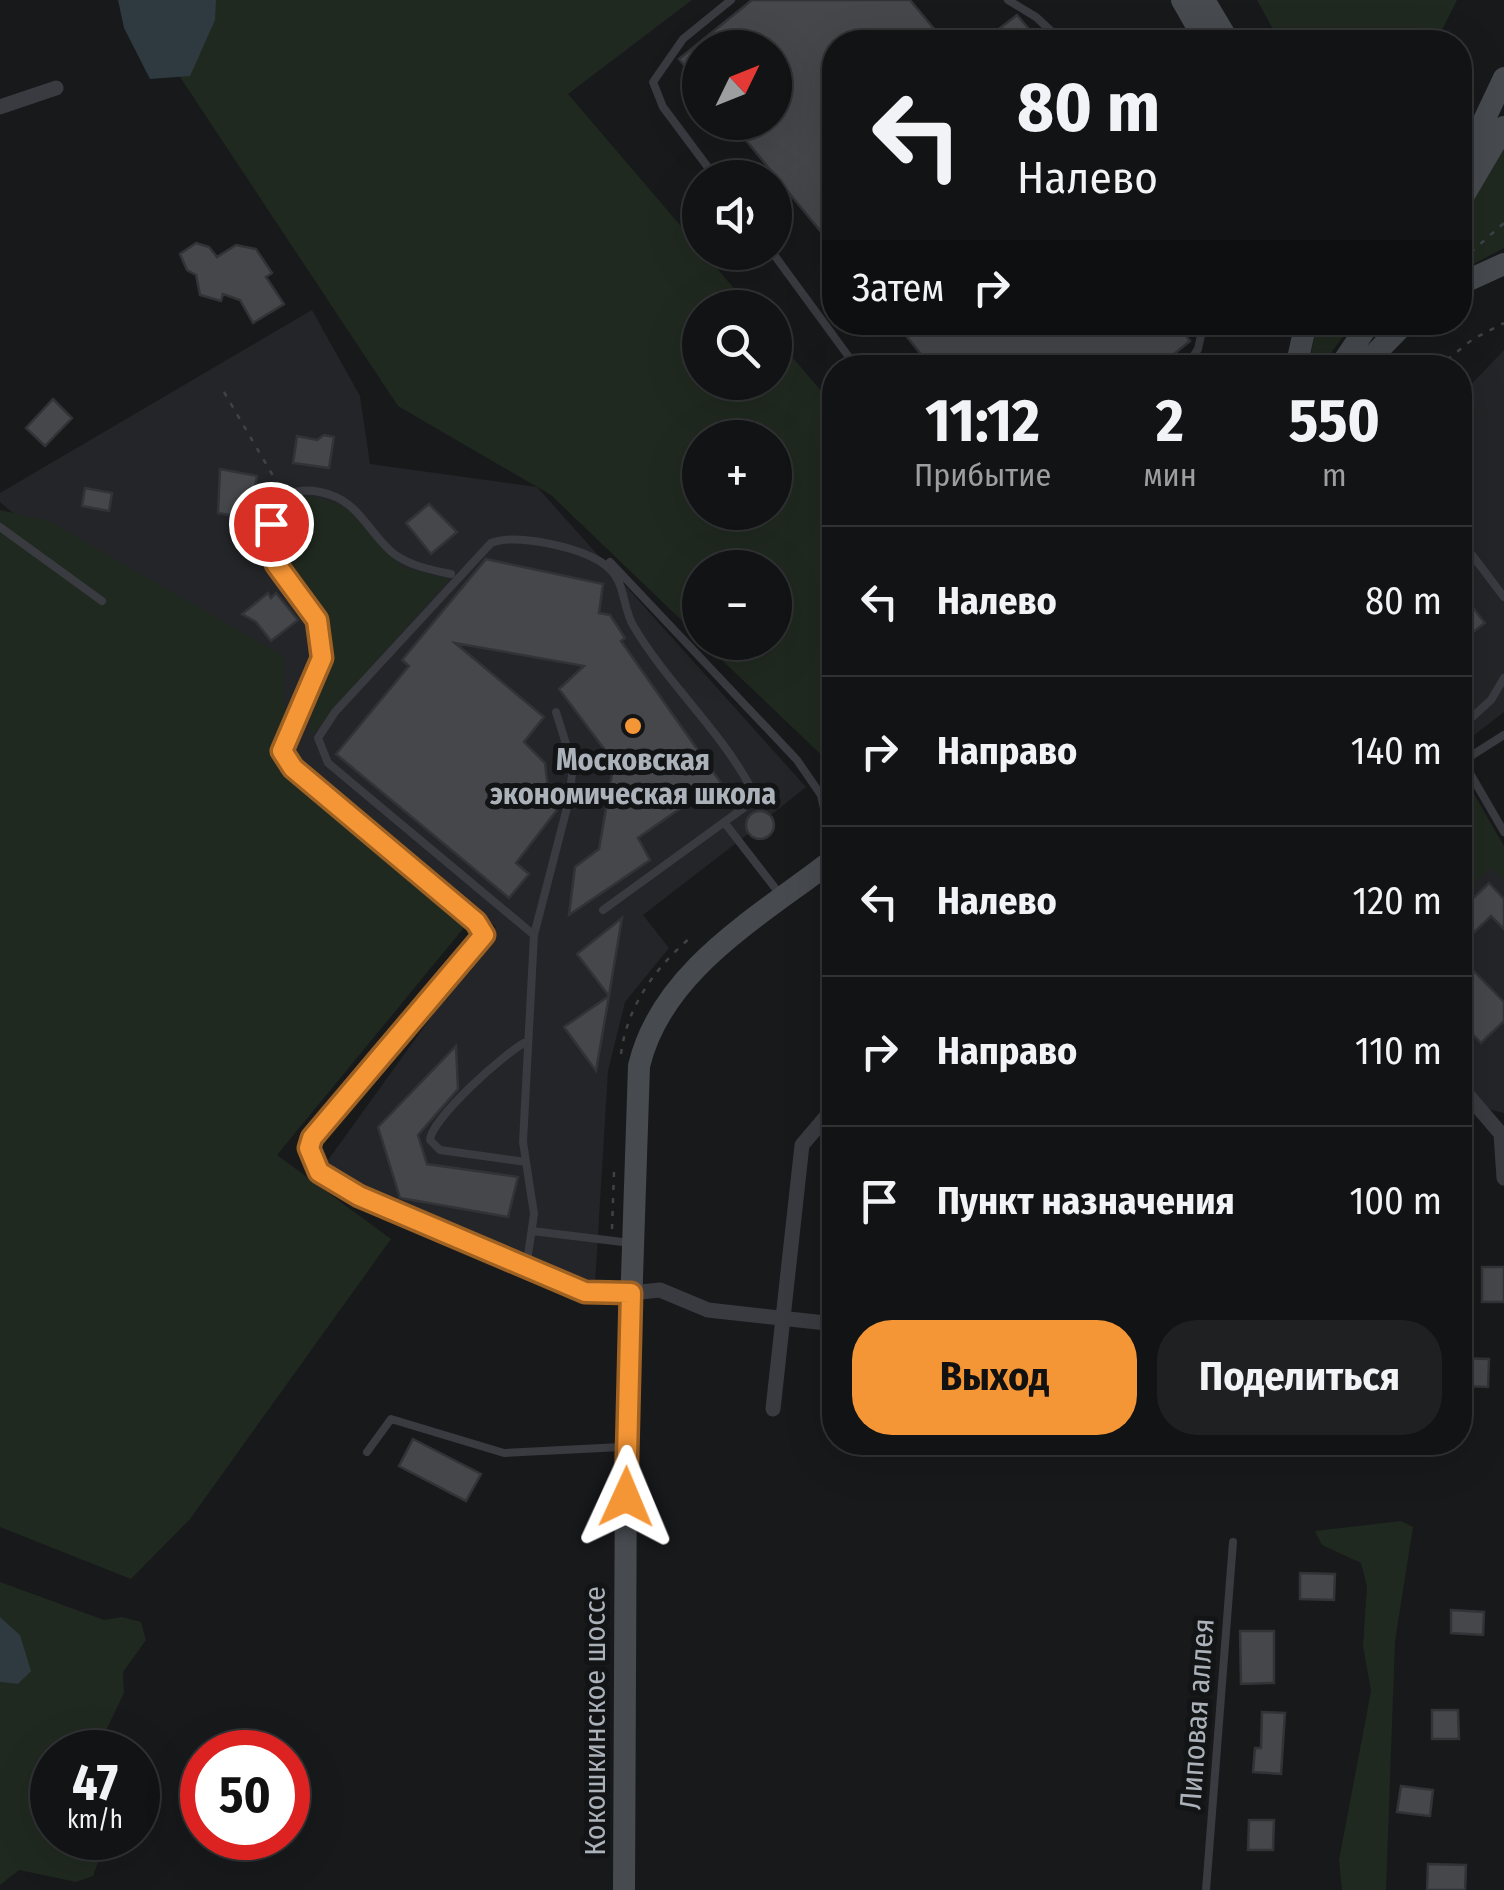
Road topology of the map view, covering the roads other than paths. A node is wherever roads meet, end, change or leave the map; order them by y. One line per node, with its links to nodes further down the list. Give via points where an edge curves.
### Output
1 (731, 0): 13 (lane, via 684,39 654,82 663,107)
2 (1008, 0): 5 (lane)
3 (1182, 0): 6 (main road)
4 (1204, 0): 7 (main road)
5 (1050, 30)
6 (1199, 30)
7 (1222, 30)
8 (1500, 86): 12 (main road)
9 (56, 88): 10 (street)
10 (0, 107)
11 (1504, 127): 14 (main road)
12 (1472, 144)
13 (703, 160)
14 (1472, 182)
15 (1504, 264): 17 (main road)
16 (785, 270): 18 (lane)
17 (1472, 279)
18 (822, 319)
19 (1393, 335): 20 (main road)
20 (1374, 355)
21 (0, 528): 26 (lane)
22 (1472, 555): 25 (lane)
23 (610, 562): 33 (lane, via 797,760)
24 (451, 574): 48 (lane, via 397,556 341,499 305,490 282,495 271,524 276,564 317,620 322,658 282,751 293,768 484,935 312,1138 312,1160 319,1172 359,1196)
25 (1504, 597)
26 (102, 601)
27 (1504, 678): 29 (lane)
28 (556, 712): 39 (lane, via 572,778)
29 (1472, 717)
30 (1504, 735): 31 (lane)
31 (1472, 753)
32 (1472, 776): 35 (lane)
33 (822, 799)
34 (724, 822): 37 (lane); 38 (lane); 39 (lane, via 745,806 751,788 635,628 624,587 613,573 599,561 522,538 490,543 318,738 328,763)
35 (1504, 832)
36 (822, 868): 37 (main road, Кокошкинское шоссе)
37 (783, 898): 47 (main road, Кокошкинское шоссе, via 678,984 650,1028 634,1102)
38 (603, 910)
39 (534, 935): 40 (lane)
40 (528, 1041): 44 (lane); 44 (lane, via 436,1123 430,1140 440,1150)
41 (1472, 1099): 43 (street)
42 (822, 1121): 50 (street, via 802,1145)
43 (1502, 1132): 45 (street)
44 (526, 1162): 46 (lane)
45 (1504, 1178)
46 (532, 1231): 47 (lane); 48 (lane)
47 (631, 1243): 49 (main road, Кокошкинское шоссе)
48 (526, 1269): 49 (lane, via 585,1292)
49 (631, 1293): 50 (street, via 660,1290 708,1310); 53 (main road, Кокошкинское шоссе)
50 (782, 1318): 51 (street); 52 (street)
51 (822, 1323)
52 (773, 1409)
53 (626, 1447): 54 (lane, via 504,1453 390,1419); 56 (main road, Кокошкинское шоссе)
54 (367, 1452)
55 (1234, 1542): 57 (lane, Липовая аллея)
56 (624, 1890)
57 (1206, 1890)

